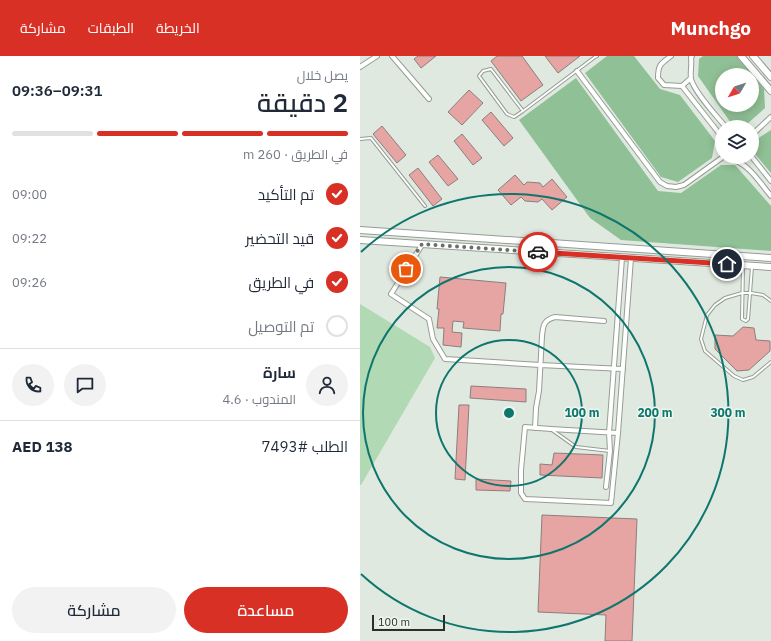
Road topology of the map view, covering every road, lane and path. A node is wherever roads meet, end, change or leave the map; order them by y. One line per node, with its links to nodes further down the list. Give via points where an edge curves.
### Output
1 (377, 56): 8 (street)
2 (392, 56): 14 (street)
3 (596, 56): 9 (lane)
4 (671, 56): 12 (street, via 660,65 658,78 664,85)
5 (691, 56): 11 (street)
6 (741, 56): 13 (main road)
7 (753, 56): 10 (main road)
8 (360, 67)
9 (576, 71): 15 (lane); 21 (street, via 660,182 667,186 684,185)
10 (771, 77)
11 (691, 78): 12 (street); 17 (street, via 698,94)
12 (682, 86): 18 (street)
13 (771, 91)
14 (428, 99)
15 (522, 111): 15 (lane, via 514,117 507,114 479,76 483,71 491,69)
16 (771, 117): 19 (street)
17 (720, 120)
18 (715, 128)
19 (760, 128)
20 (360, 139): 26 (lane, via 371,138)
21 (715, 162)
22 (743, 164): 25 (street)
23 (758, 164): 24 (street)
24 (771, 181)
25 (771, 196)
26 (425, 206)
27 (360, 230): 32 (main road)
28 (360, 240): 29 (main road)
29 (422, 244): 30 (main road); 41 (street, via 391,294 428,319 433,339 445,359)
30 (622, 258): 31 (main road); 42 (street)
31 (632, 258): 33 (main road); 43 (street)
32 (771, 258)
33 (743, 265): 34 (main road); 37 (lane)
34 (752, 266): 35 (main road); 36 (lane)
35 (771, 267)
36 (751, 292): 37 (lane); 37 (lane, via 746,321 742,319); 38 (lane, via 763,295)
37 (743, 293): 40 (lane, via 725,298 707,315 701,339 705,351 734,376 743,380 753,377)
38 (771, 301)
39 (604, 321): 41 (street, via 555,317 550,319 543,327)
40 (771, 362)
41 (540, 365): 42 (street); 44 (street)
42 (613, 369): 43 (street); 46 (street)
43 (622, 369): 47 (street)
44 (535, 428): 45 (street); 47 (street, via 525,427 521,470 521,494 525,499 611,503)
45 (551, 429): 46 (street); 48 (lane, via 576,447)
46 (609, 433): 47 (street); 48 (street)
47 (618, 433)
48 (610, 451): 49 (street)
49 (606, 487)

